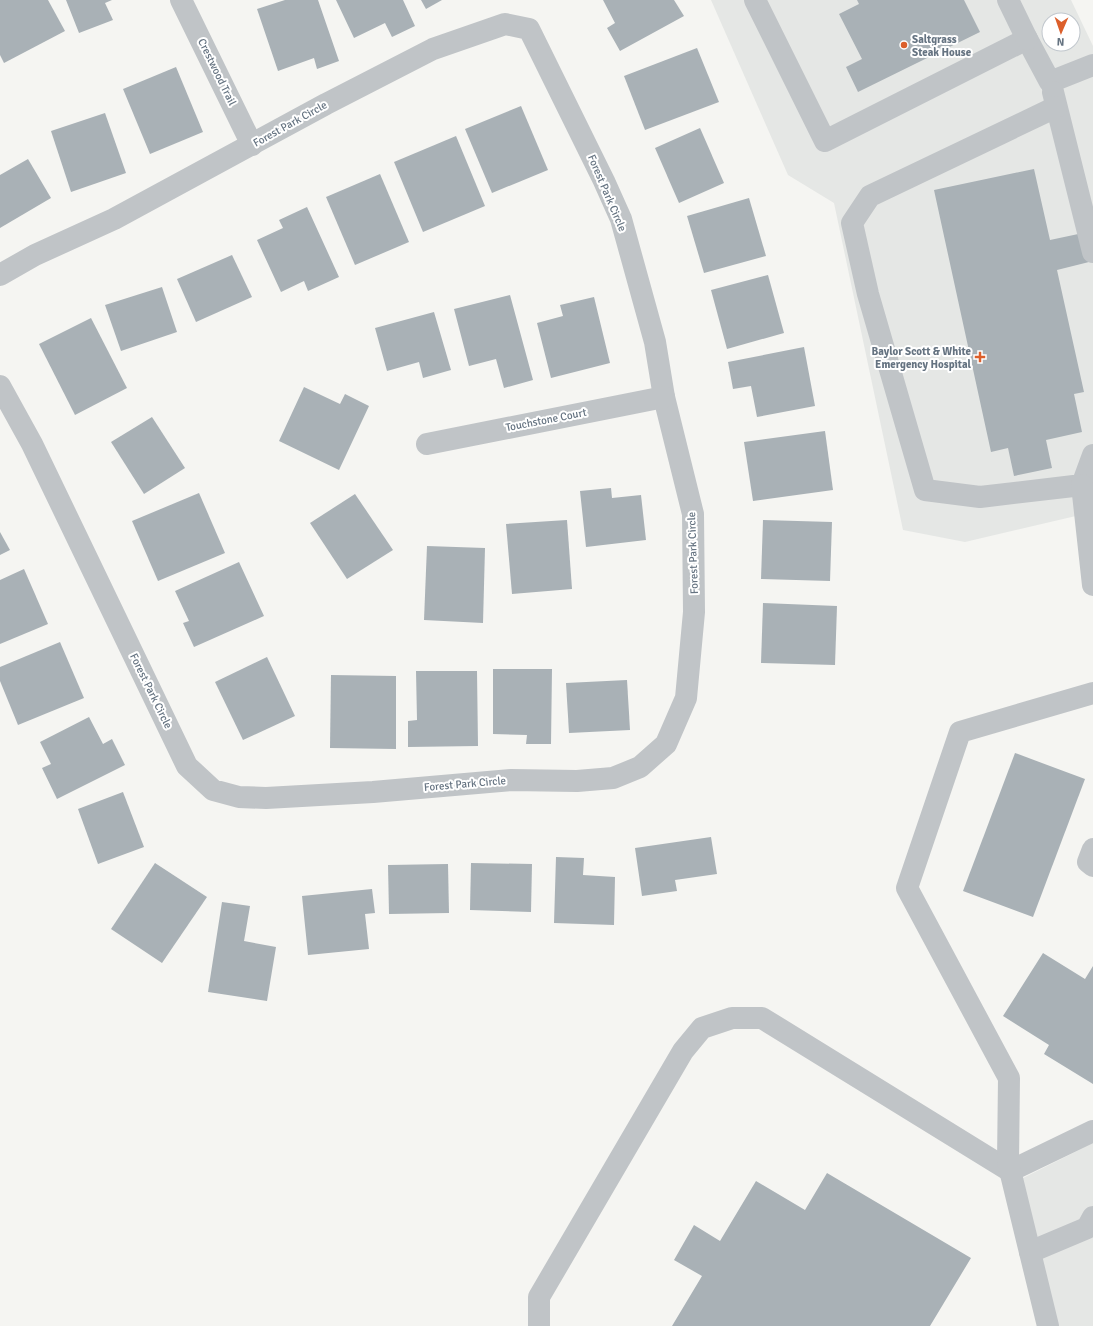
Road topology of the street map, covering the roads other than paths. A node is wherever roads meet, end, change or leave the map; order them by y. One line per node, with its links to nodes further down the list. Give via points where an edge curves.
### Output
1 (181, 0): 8 (street, Crestwood Trail)
2 (755, 0): 4 (street, via 825,141)
3 (1008, 0): 4 (street)
4 (1027, 39): 6 (street)
5 (1093, 65): 6 (street)
6 (1050, 82): 7 (street)
7 (1056, 106): 9 (street); 15 (street, via 870,196 852,223 868,294 925,490 980,497)
8 (252, 145): 10 (street, Forest Park Circle, via 114,219 35,255); 12 (street, Forest Park Circle, via 433,49 505,24 529,30 621,219 655,342)
9 (1093, 252)
10 (0, 276)
11 (0, 386): 12 (street, Forest Park Circle, via 32,444 187,766 214,790 239,797 266,798 511,780 577,781 613,778 640,767 666,744 686,698 694,612 693,514)
12 (664, 397): 13 (street, Touchstone Court)
13 (427, 444)
14 (1093, 455): 15 (street)
15 (1082, 486): 16 (street)
16 (1093, 585)
17 (1093, 693): 21 (street, via 960,732 907,888 1009,1078)
18 (1093, 849): 19 (street, via 1088,862)
19 (1093, 866)
20 (1093, 1131): 21 (street)
21 (1010, 1171): 23 (street); 24 (street, via 762,1018 732,1018 702,1028 683,1051 539,1297)
22 (1093, 1217): 23 (street, via 1087,1228)
23 (1030, 1252): 25 (street)
24 (539, 1326)
25 (1048, 1326)

